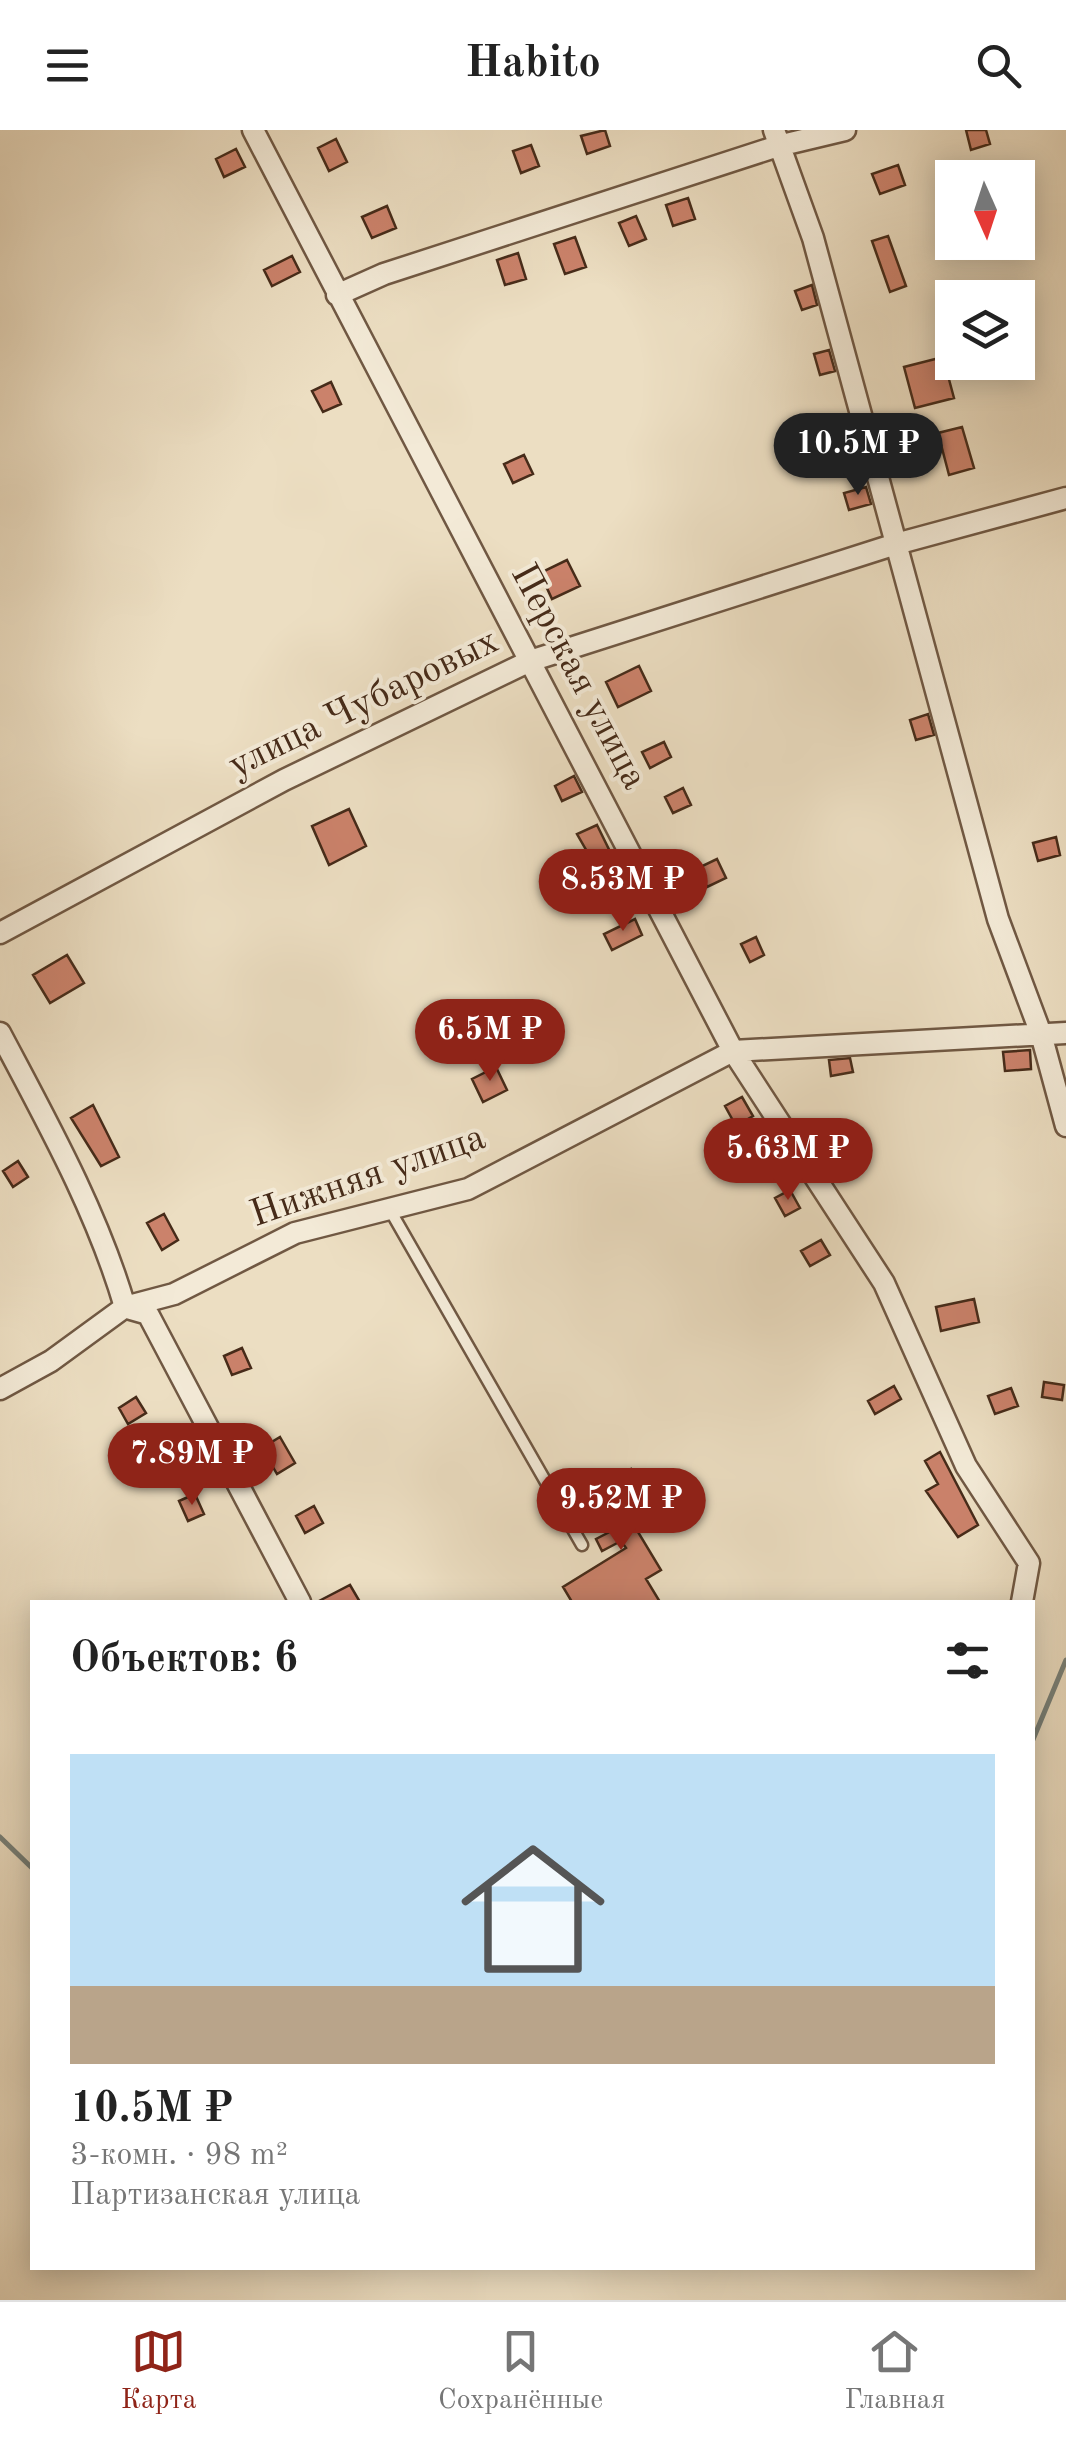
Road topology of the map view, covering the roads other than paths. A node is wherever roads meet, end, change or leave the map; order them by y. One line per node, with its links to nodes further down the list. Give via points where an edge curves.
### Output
1 (253, 130): 4 (street, Перская улица)
2 (845, 130): 3 (street)
3 (776, 138): 4 (street); 6 (street, via 813,238)
4 (337, 295): 7 (street, Перская улица)
5 (1066, 498): 6 (street, улица Чубаровых)
6 (896, 544): 7 (street, улица Чубаровых); 11 (street, via 998,919)
7 (530, 661): 8 (street, улица Чубаровых, via 284,780); 12 (street, Перская улица)
8 (0, 933)
9 (1066, 1033): 11 (street, Нижняя улица)
10 (0, 1034): 15 (street, via 56,1137 110,1256)
11 (1041, 1034): 12 (street, Нижняя улица); 13 (street)
12 (734, 1051): 14 (street, Нижняя улица, via 468,1189); 19 (street, Перская улица, via 884,1284 966,1466 1029,1562)
13 (1066, 1126)
14 (390, 1210): 15 (street, Нижняя улица, via 295,1233 174,1294); 17 (lane)
15 (125, 1307): 16 (street, Нижняя улица); 18 (street, via 148,1314)
16 (0, 1389)
17 (582, 1545)
18 (299, 1600)
19 (1022, 1600)

